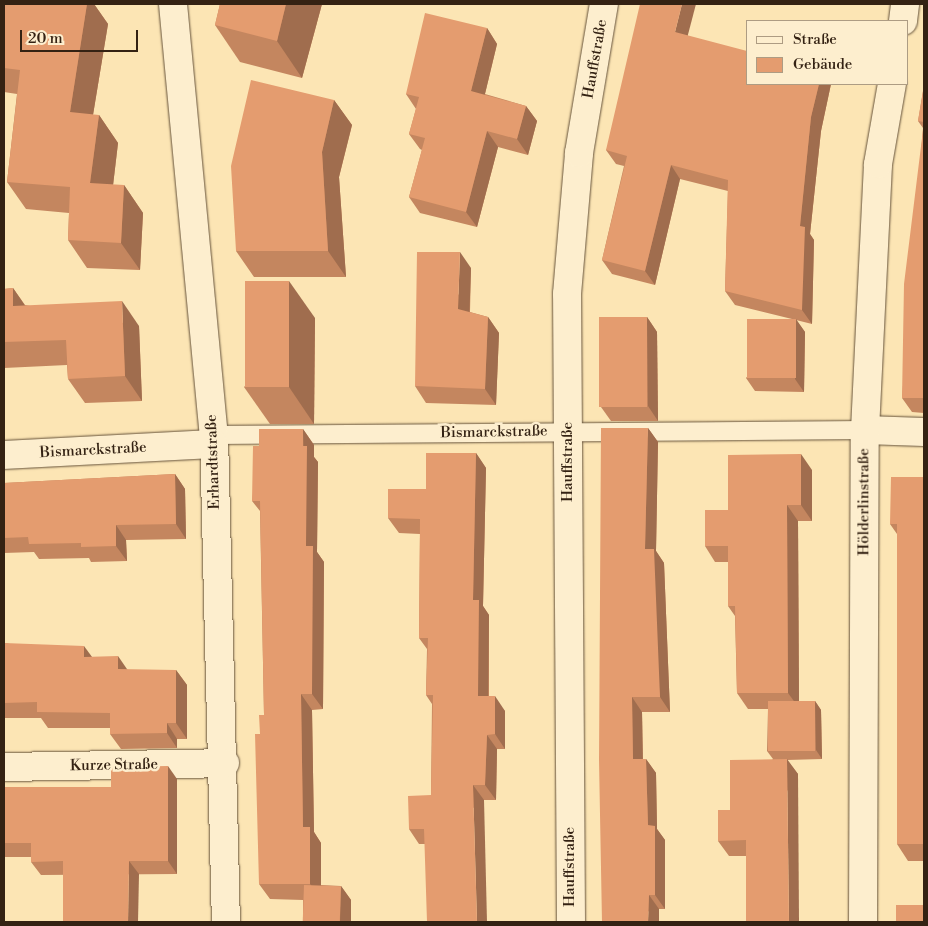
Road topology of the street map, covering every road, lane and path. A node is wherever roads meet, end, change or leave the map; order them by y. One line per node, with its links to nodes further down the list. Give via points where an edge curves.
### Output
1 (173, 4): 9 (street, Erhardtstraße)
2 (604, 4): 7 (street, Hauffstraße, via 579,153 567,294)
3 (906, 4): 4 (street)
4 (902, 20)
5 (892, 85): 6 (street, Hölderlinstraße, via 878,164)
6 (865, 430): 7 (lane, Bismarckstraße); 8 (street, Bismarckstraße); 15 (street, Hölderlinstraße)
7 (568, 431): 9 (lane, Bismarckstraße); 14 (street, Hauffstraße)
8 (924, 432)
9 (214, 440): 10 (street, Bismarckstraße); 11 (street, Erhardtstraße)
10 (4, 455)
11 (224, 762): 12 (street, Kurze Straße); 13 (street, Erhardtstraße)
12 (4, 767)
13 (226, 922)
14 (571, 922)
15 (863, 922)

